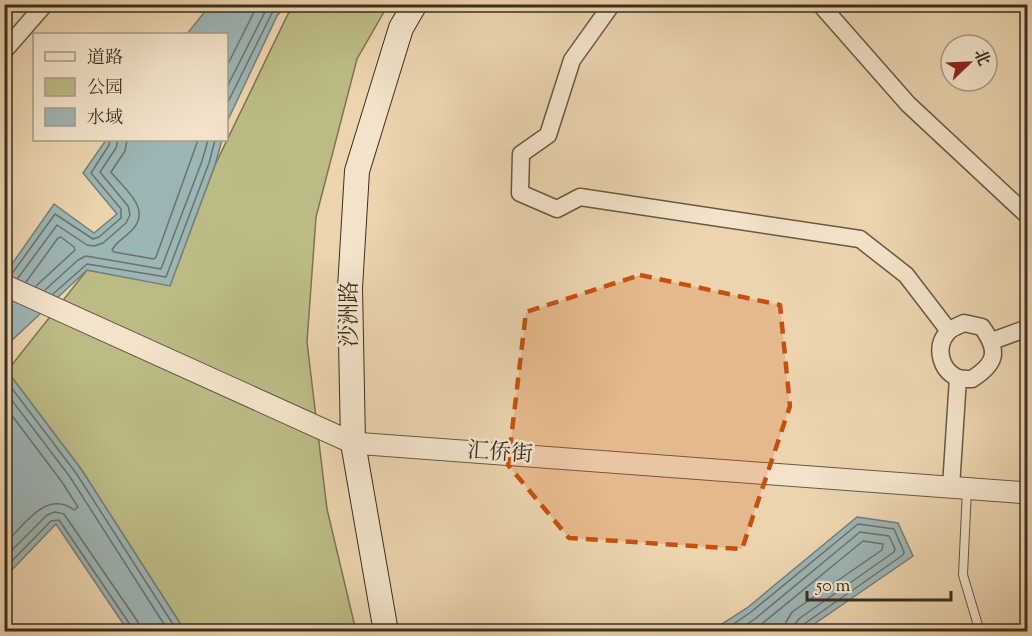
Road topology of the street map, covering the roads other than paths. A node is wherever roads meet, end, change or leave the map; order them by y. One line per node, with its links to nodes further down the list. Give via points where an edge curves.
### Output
1 (45, 4): 5 (street)
2 (415, 4): 12 (main road, 沙洲路, via 400,28 357,171 350,288)
3 (612, 4): 9 (street, via 572,60 548,135 521,154 520,193 557,209 580,197 860,239 906,275)
4 (820, 4): 6 (street, via 908,104)
5 (4, 51)
6 (1028, 216)
7 (4, 285): 12 (street, 汇侨街)
8 (1028, 328): 10 (street)
9 (949, 331): 10 (street, via 964,323 982,327); 11 (street, via 940,343 940,356 946,369)
10 (992, 341): 11 (street, via 991,363 982,373 972,380)
11 (958, 378): 13 (street)
12 (353, 443): 13 (street, 汇侨街); 15 (main road, 沙洲路)
13 (959, 488): 14 (street, 汇侨街); 16 (lane, via 963,575)
14 (1028, 493)
15 (386, 632)
16 (980, 632)

